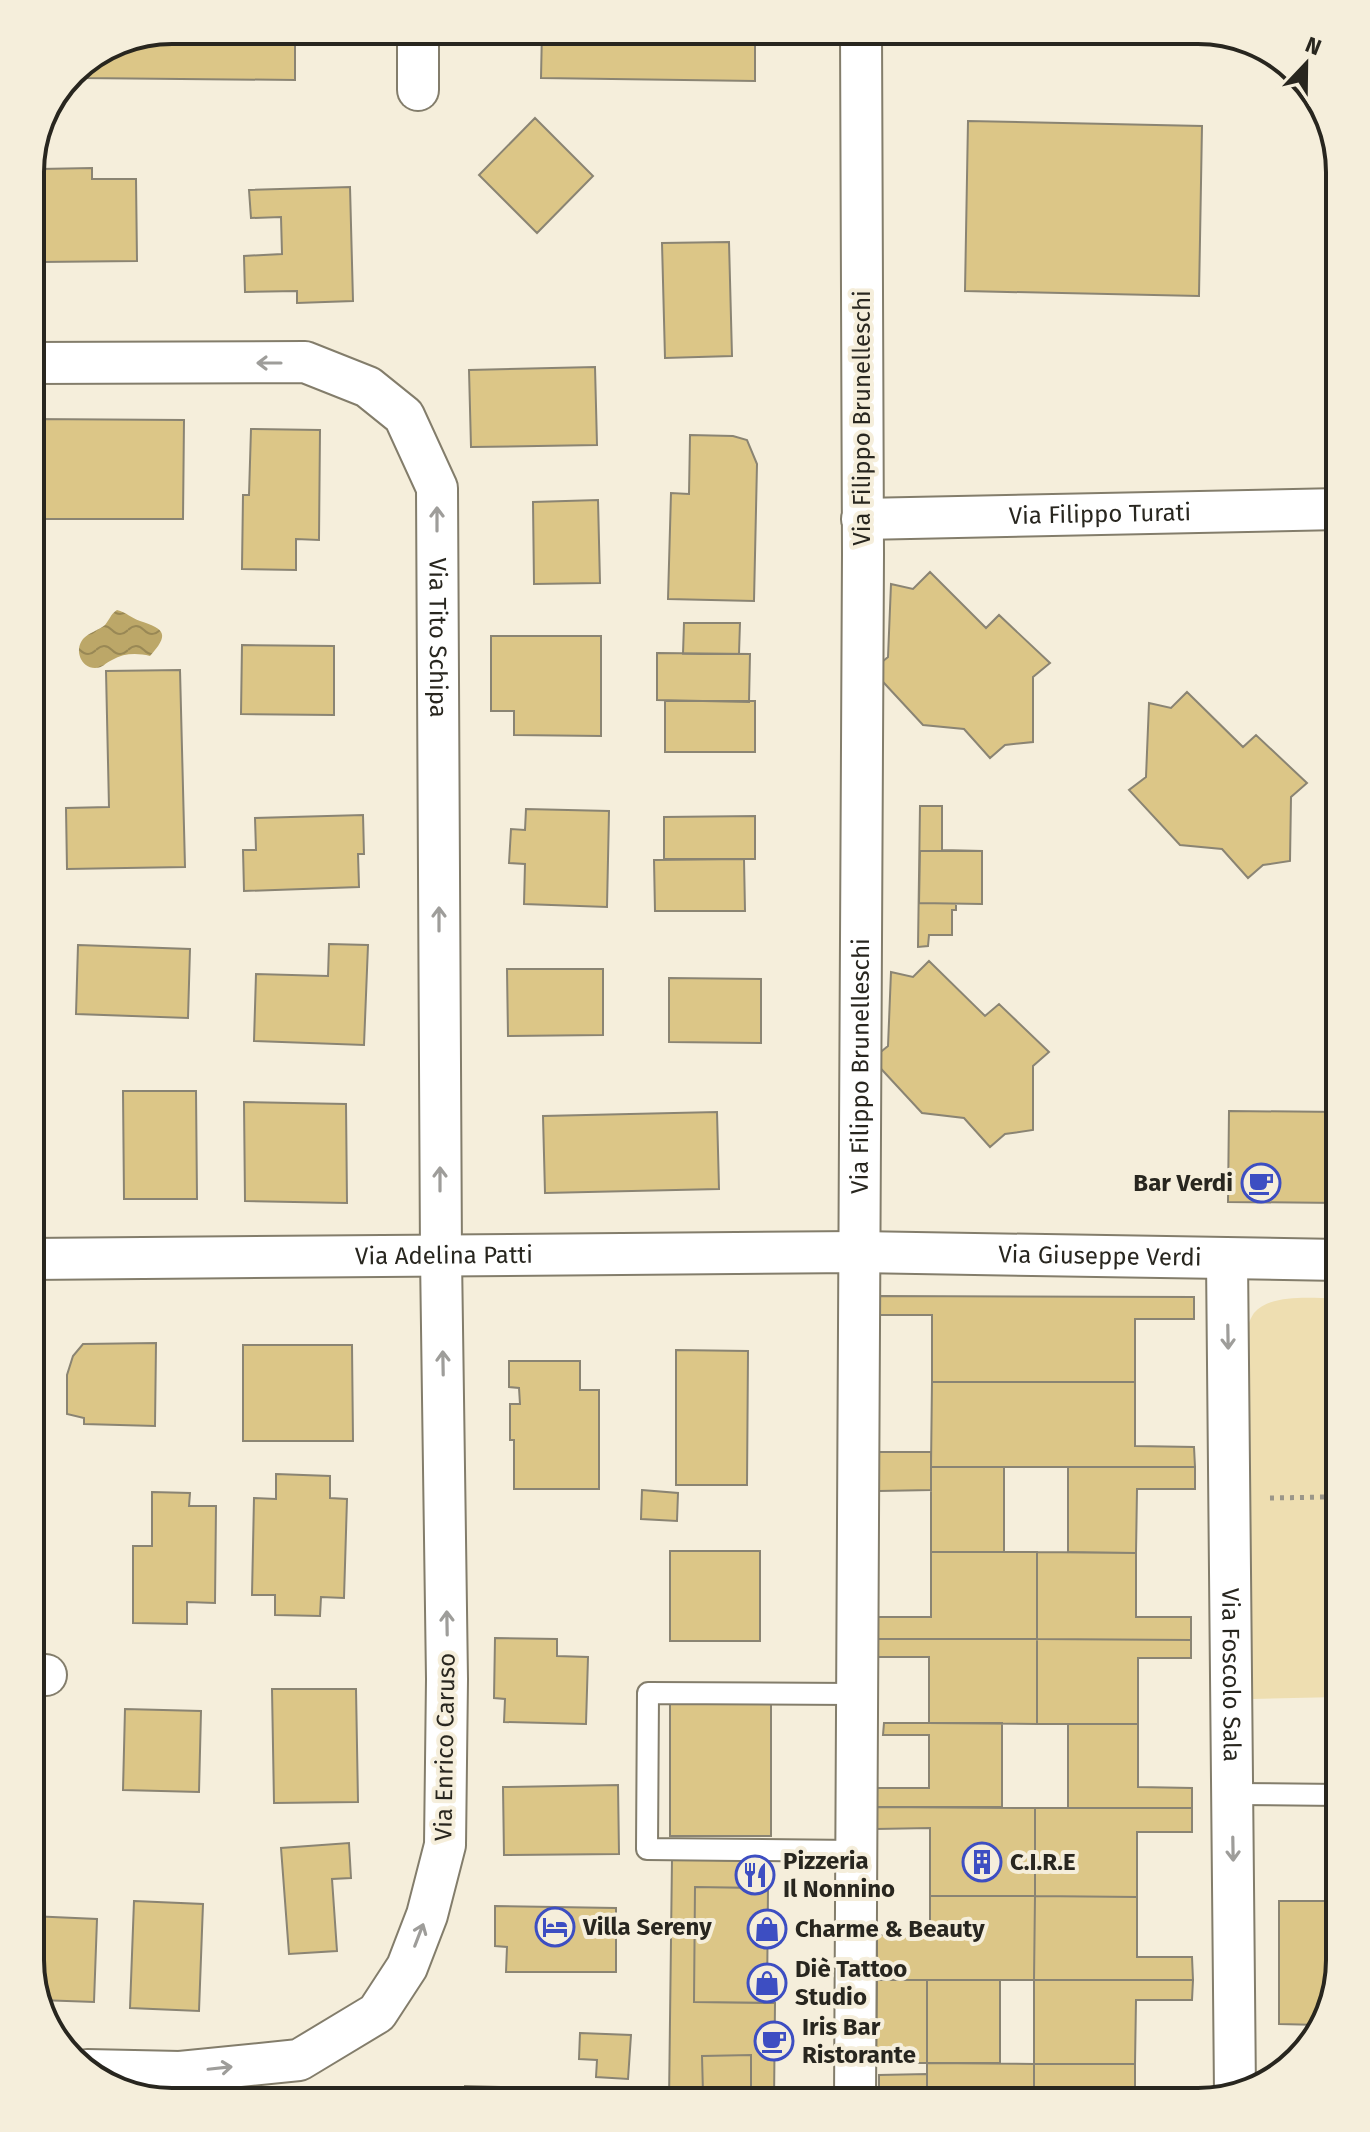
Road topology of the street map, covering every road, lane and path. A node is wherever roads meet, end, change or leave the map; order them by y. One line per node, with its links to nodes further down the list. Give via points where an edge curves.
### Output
1 (418, 44): 3 (street)
2 (861, 44): 6 (street, Via Filippo Brunelleschi)
3 (418, 90)
4 (44, 363): 8 (street, Via Tito Schipa, one-way to 4, via 437,488 404,416 368,387 305,362)
5 (1326, 509): 6 (street, Via Filippo Turati)
6 (862, 519): 7 (street, Via Filippo Brunelleschi)
7 (858, 1252): 8 (street, Via Adelina Patti); 10 (street, Via Giuseppe Verdi); 14 (street, Via Filippo Brunelleschi)
8 (441, 1257): 9 (street, Via Adelina Patti); 18 (street, Via Enrico Caruso, one-way to 8, via 180,2072 299,2060 377,2013 407,1967 445,1845)
9 (44, 1259)
10 (1227, 1259): 11 (street, Via Giuseppe Verdi); 13 (street, Via Foscolo Sala, one-way to 13)
11 (1326, 1260)
12 (1326, 1497): 13 (path)
13 (1229, 1499): 15 (street, Via Foscolo Sala)
14 (855, 1694): 17 (street, Via Filippo Brunelleschi); 17 (lane, via 648,1693 647,1849)
15 (1232, 1794): 16 (lane); 19 (street, Via Foscolo Sala, one-way to 19)
16 (1326, 1795)
17 (855, 1851): 20 (street, Via Filippo Brunelleschi)
18 (107, 2070)
19 (1235, 2083)
20 (855, 2088)

